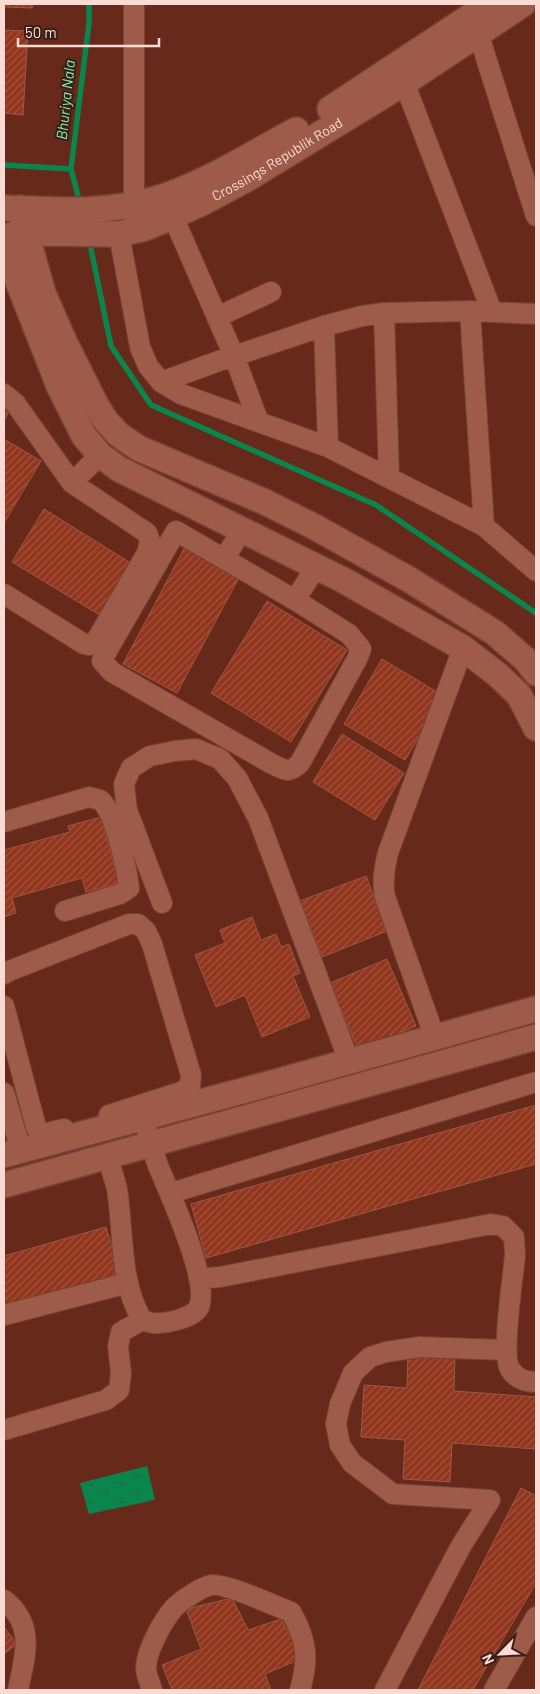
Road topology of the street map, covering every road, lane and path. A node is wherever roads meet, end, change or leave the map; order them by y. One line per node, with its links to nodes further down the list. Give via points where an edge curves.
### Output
1 (134, 4): 5 (street)
2 (523, 4): 3 (street, Crossings Republik Road)
3 (477, 14): 4 (street, Crossings Republik Road); 8 (street)
4 (401, 74): 6 (street, Crossings Republik Road, via 245,180 204,202); 14 (street)
5 (134, 205): 6 (street); 9 (street); 10 (street)
6 (168, 206): 10 (street, Crossings Republik Road); 17 (street)
7 (11, 208): 9 (street, Crossings Republik Road)
8 (536, 216)
9 (31, 229): 10 (street, Crossings Republik Road); 35 (street, via 43,293 62,339 96,405 118,434 138,448 265,502 410,580 494,633 526,660)
10 (121, 233): 20 (street, via 140,347 148,366)
11 (4, 246): 24 (street, via 59,386 84,436)
12 (271, 292): 17 (street)
13 (470, 310): 14 (street); 15 (street); 27 (street)
14 (492, 312): 16 (street)
15 (384, 313): 18 (street); 25 (street)
16 (536, 314)
17 (217, 317): 19 (street)
18 (324, 326): 19 (street); 23 (street)
19 (234, 356): 20 (street); 22 (street)
20 (161, 382): 22 (street, via 181,394)
21 (4, 394): 26 (street, via 15,403)
22 (258, 420): 23 (street)
23 (328, 447): 25 (street)
24 (100, 455): 26 (street); 28 (street, via 119,469)
25 (389, 478): 27 (street)
26 (72, 483): 32 (street, via 148,533 150,541 147,553 96,641 84,644)
27 (484, 526): 31 (street)
28 (242, 530): 29 (street); 30 (street)
29 (224, 559): 33 (street); 33 (street, via 176,531 102,662 112,672 286,771 300,763 361,649 348,634)
30 (316, 567): 33 (street); 34 (street)
31 (536, 571)
32 (4, 594)
33 (295, 600)
34 (463, 648): 36 (street, via 498,674 519,695); 44 (street, via 383,874 385,897)
35 (536, 673)
36 (536, 728)
37 (4, 822): 39 (street, via 88,797 100,801 111,817 126,865 129,888 120,894)
38 (162, 903): 45 (street, via 127,810 124,784 131,768 150,756 196,749 220,759 237,778 258,818)
39 (65, 911)
40 (4, 974): 48 (street, via 129,924 138,924 146,931 191,1075 190,1086)
41 (4, 1006): 48 (street, via 36,1127 42,1134)
42 (536, 1010): 44 (street)
43 (536, 1036): 49 (street)
44 (434, 1038): 45 (street)
45 (349, 1061): 48 (street, via 272,1084)
46 (536, 1082): 53 (street)
47 (4, 1093): 50 (street)
48 (142, 1111): 49 (street); 50 (street)
49 (151, 1143): 51 (street); 53 (street)
50 (12, 1152)
51 (107, 1155): 52 (street); 55 (street, via 116,1188)
52 (4, 1184)
53 (171, 1194): 54 (street)
54 (199, 1279): 57 (street, via 198,1308 189,1317 154,1323); 58 (street, via 491,1224 503,1226 514,1237 515,1254)
55 (128, 1283): 56 (street); 57 (street, via 134,1306)
56 (4, 1315)
57 (142, 1320): 60 (street, via 121,1332 118,1346 119,1390 106,1400)
58 (506, 1350): 59 (street, via 509,1367 516,1376 527,1382); 66 (street, via 419,1347 378,1354 352,1373 340,1404 336,1424 340,1445 352,1463 393,1494 490,1500 461,1546)
59 (536, 1382)
60 (4, 1430)
61 (4, 1600): 63 (street, via 22,1622 26,1636 27,1649)
62 (536, 1617): 67 (street)
63 (18, 1690)
64 (152, 1690): 65 (street, via 146,1669 148,1652 173,1608 212,1585 291,1612 298,1624 306,1655)
65 (300, 1690)
66 (385, 1690)
67 (494, 1690)

